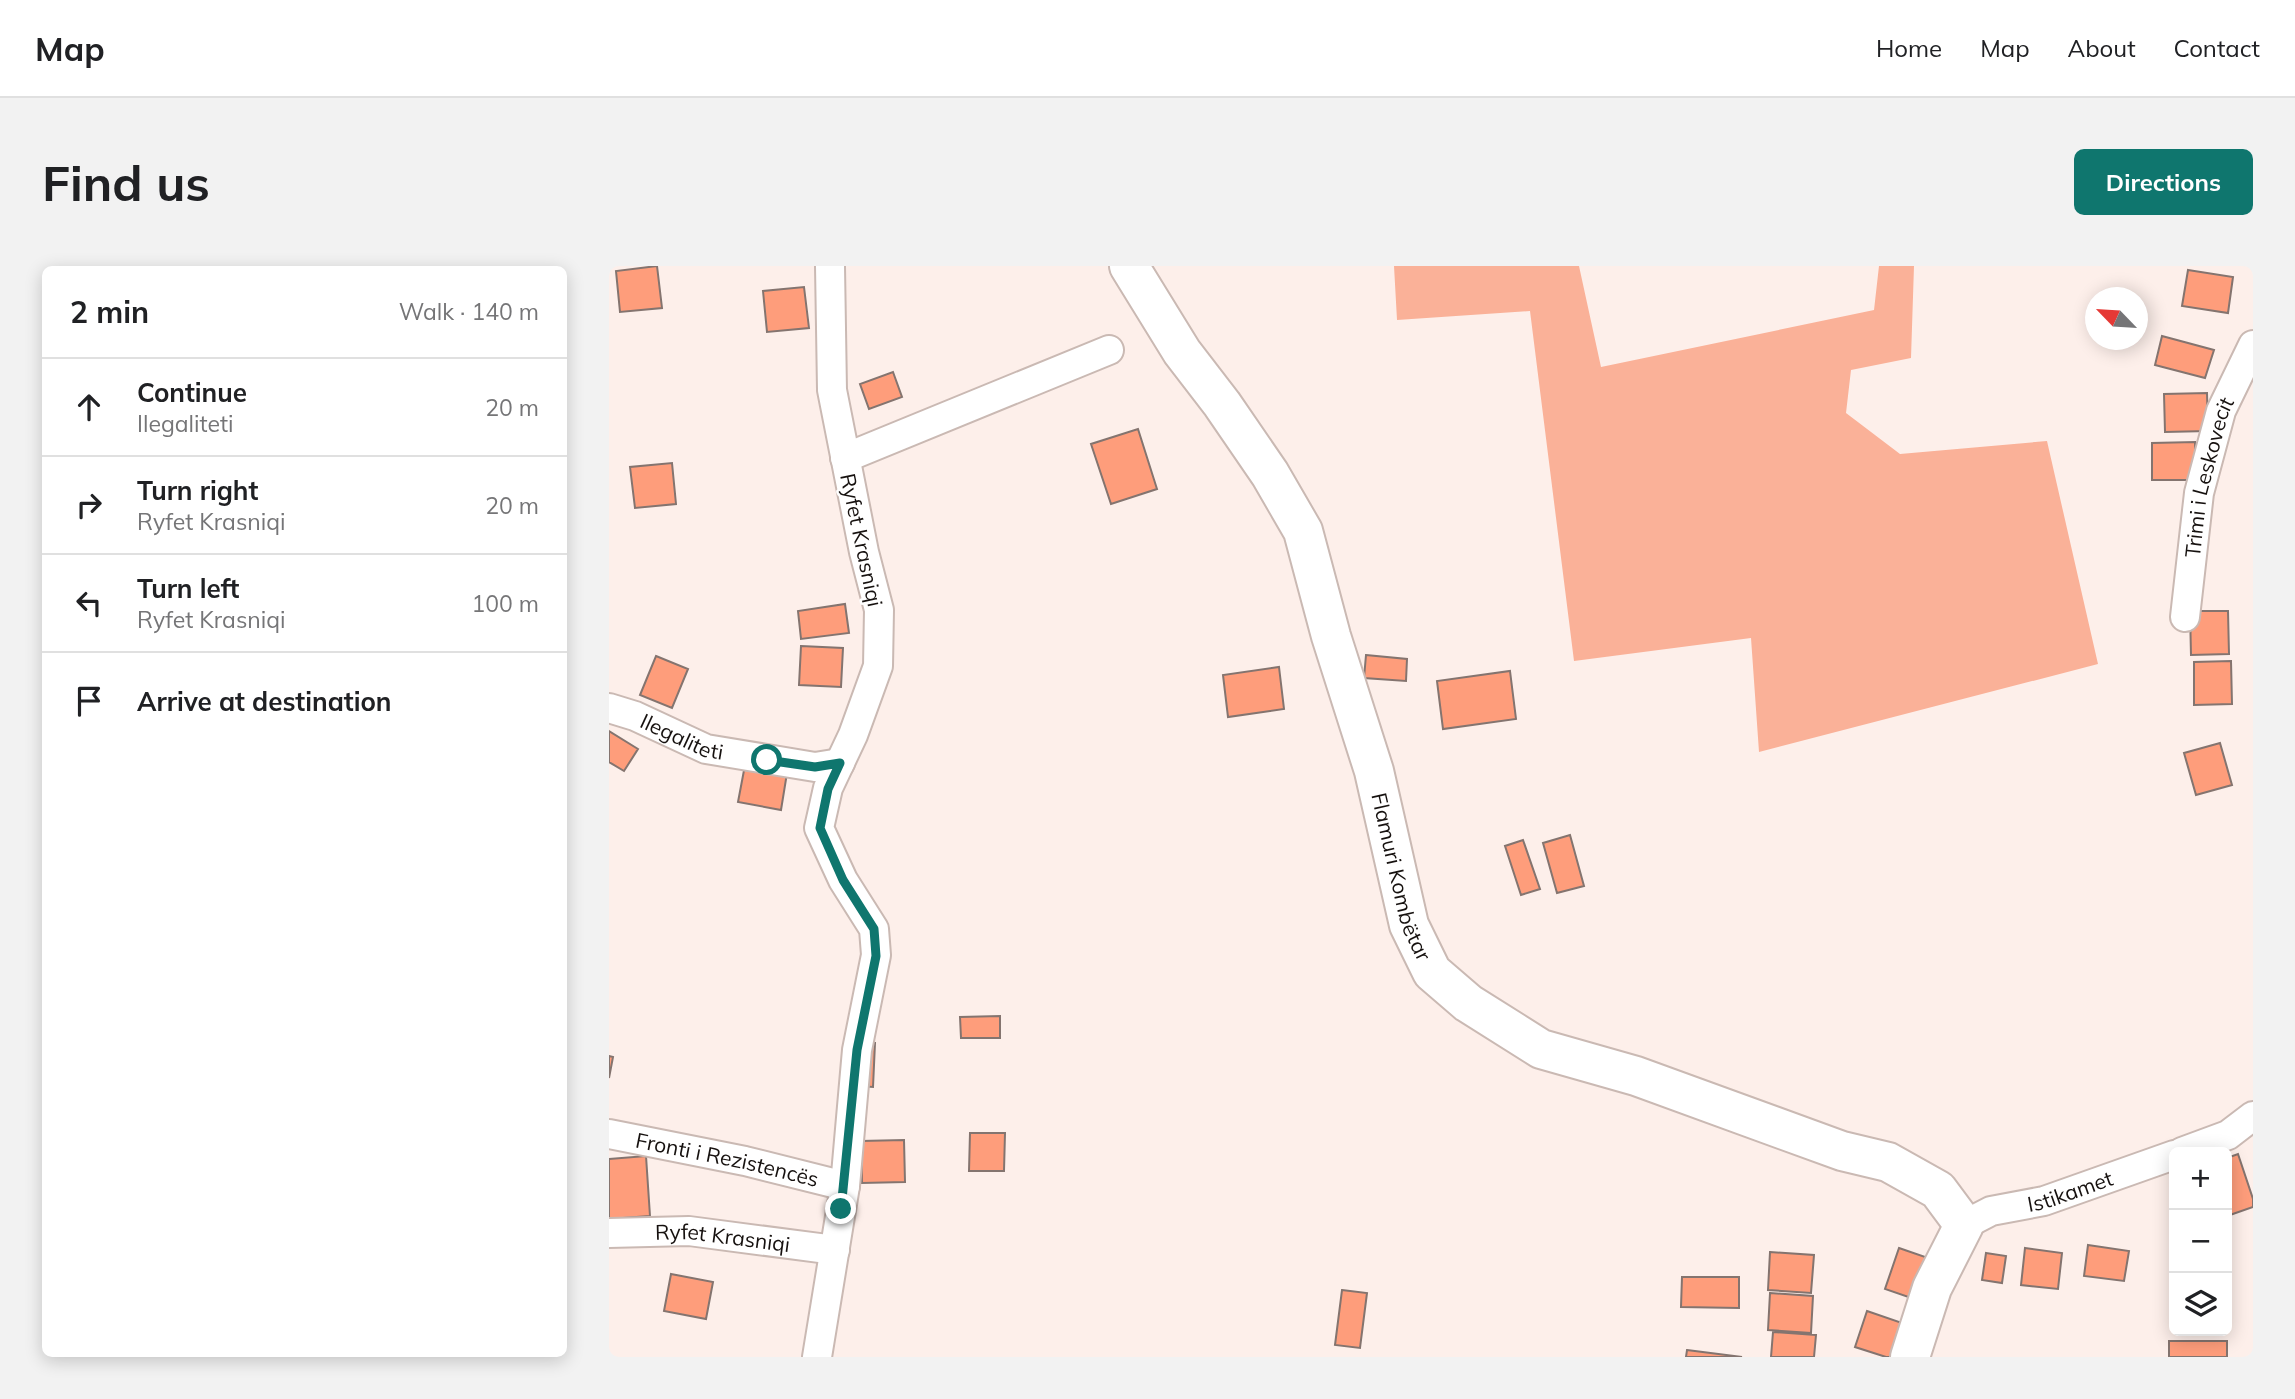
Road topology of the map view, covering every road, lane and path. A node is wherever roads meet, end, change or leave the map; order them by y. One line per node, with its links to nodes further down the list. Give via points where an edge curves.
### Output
1 (830, 266): 5 (street, Ryfet Krasniqi, via 832,390)
2 (1129, 266): 14 (street, Flamuri Kombëtar, via 1182,352 1270,474 1303,531 1374,771 1409,925 1432,972 1468,1003 1541,1049 1636,1076 1842,1151 1888,1162 1938,1189)
3 (2253, 345): 6 (street, Trimi i Leskovecit, via 2221,411 2199,493)
4 (1109, 350): 5 (street)
5 (845, 458): 8 (street, Ryfet Krasniqi, via 879,610 878,666)
6 (2185, 617)
7 (609, 708): 8 (street, Ilegaliteti, via 706,749 815,767)
8 (840, 763): 13 (street, Ryfet Krasniqi, via 828,789 820,828 843,880 874,929 876,956 857,1050)
9 (2253, 1116): 11 (street, via 2228,1135)
10 (609, 1134): 13 (street, Fronti i Rezistencës)
11 (2196, 1147)
12 (2169, 1157): 14 (street, Istikamet, via 2045,1201 1991,1211)
13 (845, 1186): 16 (street, Ryfet Krasniqi)
14 (1965, 1225): 18 (street, via 1932,1288)
15 (609, 1233): 16 (street, Ryfet Krasniqi, via 689,1231)
16 (835, 1250): 17 (street, Ryfet Krasniqi)
17 (817, 1357)
18 (1910, 1357)

